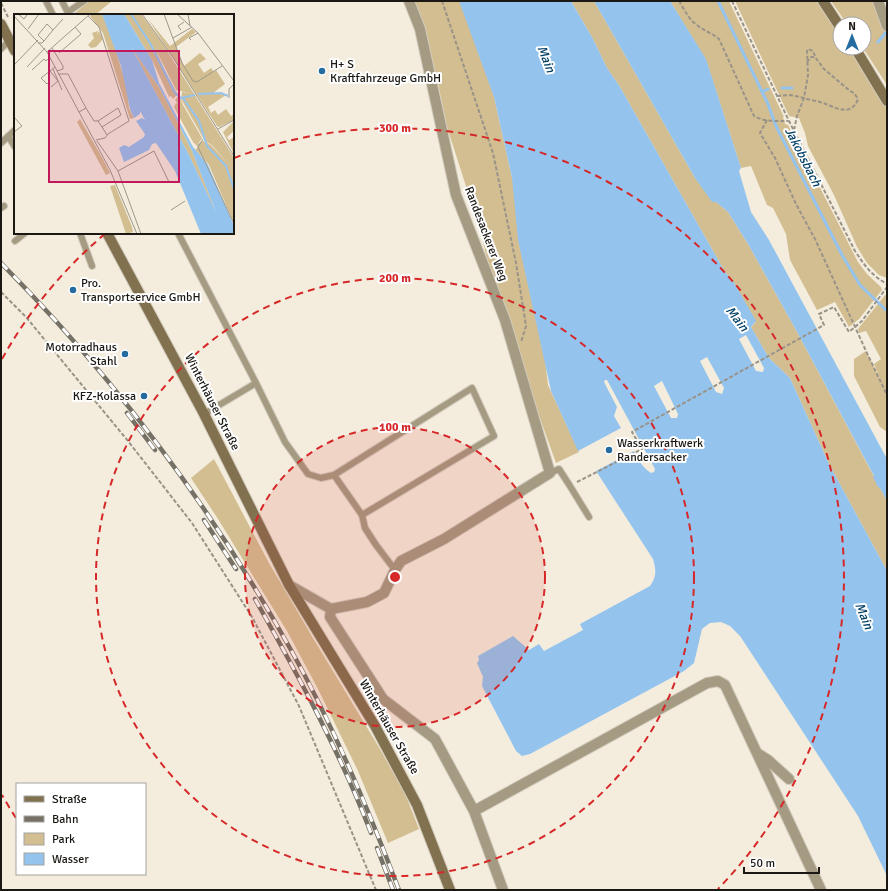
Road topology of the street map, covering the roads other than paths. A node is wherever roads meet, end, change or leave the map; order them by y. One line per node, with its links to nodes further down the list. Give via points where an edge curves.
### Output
1 (46, 1): 7 (lane)
2 (62, 1): 8 (lane)
3 (84, 1): 8 (lane)
4 (409, 1): 29 (street, Randesackerer Weg, via 420,29 456,196 505,320)
5 (822, 1): 9 (main road)
6 (878, 1): 11 (street)
7 (53, 14)
8 (69, 14)
9 (832, 16)
10 (1, 24): 12 (main road)
11 (887, 26)
12 (9, 41): 13 (lane); 14 (main road)
13 (1, 49)
14 (14, 49)
15 (860, 56): 16 (main road)
16 (887, 101)
17 (14, 131): 18 (lane)
18 (8, 136): 19 (lane); 20 (lane)
19 (1, 143)
20 (14, 145)
21 (24, 234): 25 (lane)
22 (80, 234): 26 (lane)
23 (108, 234): 28 (main road, Winterhäuser Straße)
24 (179, 234): 27 (lane)
25 (15, 241)
26 (92, 266)
27 (256, 383): 28 (lane); 30 (lane, via 284,442 308,474 321,478)
28 (204, 414): 34 (main road, Winterhäuser Straße)
29 (550, 473): 32 (lane, via 559,469); 33 (street, via 444,539 402,561)
30 (334, 475): 31 (lane); 31 (lane, via 472,388 494,436)
31 (362, 515): 33 (lane, via 365,528)
32 (589, 517)
33 (395, 570): 35 (street, via 384,593 368,602)
34 (289, 585): 35 (street); 39 (main road, Winterhäuser Straße, via 375,726 417,805)
35 (331, 609): 38 (street, via 330,617 383,699 435,739)
36 (757, 753): 37 (street); 38 (street, via 726,685 718,681 707,683); 41 (street)
37 (790, 779)
38 (474, 811): 40 (street)
39 (450, 890)
40 (504, 890)
41 (821, 890)

